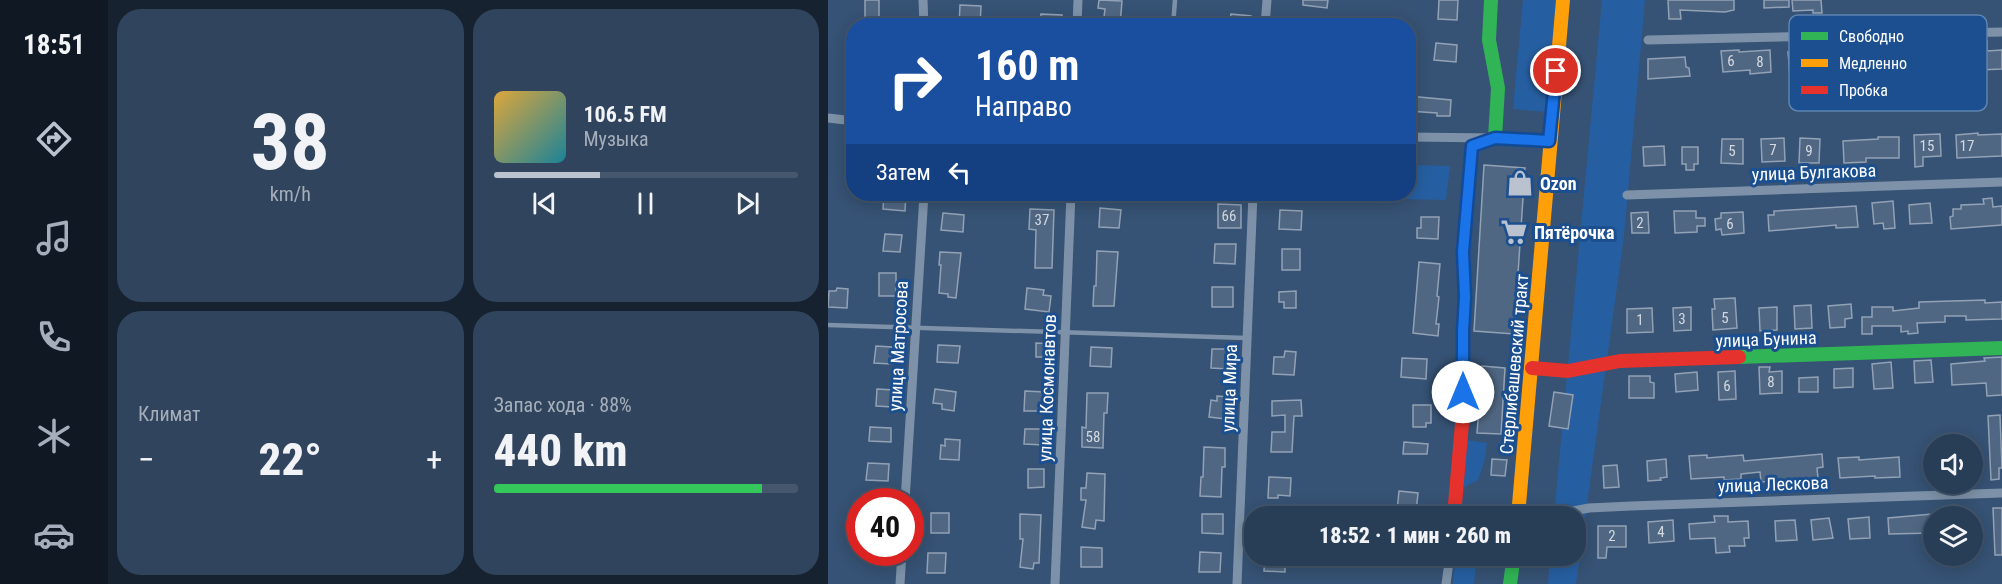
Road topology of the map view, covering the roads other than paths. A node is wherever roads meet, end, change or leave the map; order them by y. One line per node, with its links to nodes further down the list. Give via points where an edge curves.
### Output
1 (923, 0): 7 (street)
2 (1078, 0): 8 (street)
3 (1175, 0): 9 (lane)
4 (1267, 0): 10 (street)
5 (1491, 0): 18 (street, via 1489,40 1498,88)
6 (1563, 0): 19 (street, Стерлибашевский тракт)
7 (924, 18)
8 (1077, 18)
9 (1174, 18)
10 (1265, 18)
11 (1987, 32): 12 (street)
12 (2002, 32)
13 (1789, 37): 14 (street)
14 (1648, 40)
15 (828, 118): 16 (street)
16 (846, 120)
17 (1416, 137): 18 (street)
18 (1495, 138): 19 (street); 33 (street, via 1472,146 1463,252 1463,412)
19 (1549, 141): 30 (street, Стерлибашевский тракт)
20 (2002, 182): 21 (street, улица Булгакова)
21 (1627, 195)
22 (924, 201): 26 (street, улица Матросова)
23 (1071, 201): 27 (street, улица Космонавтов)
24 (1253, 201): 28 (street, улица Мира)
25 (828, 325): 26 (lane)
26 (916, 327): 27 (lane); 31 (street, улица Матросова)
27 (1065, 331): 28 (lane); 40 (street, улица Космонавтов)
28 (1247, 338): 41 (street, улица Мира)
29 (2002, 348): 30 (street, улица Бунина, via 1620,361 1568,371)
30 (1532, 368): 34 (street, Стерлибашевский тракт)
31 (906, 488)
32 (2002, 493): 35 (street, улица Лескова)
33 (1455, 506)
34 (1519, 506)
35 (1586, 509)
36 (901, 566): 39 (street)
37 (1448, 566): 42 (street)
38 (1512, 566): 43 (street)
39 (900, 584)
40 (1055, 584)
41 (1237, 584)
42 (1446, 584)
43 (1510, 584)

